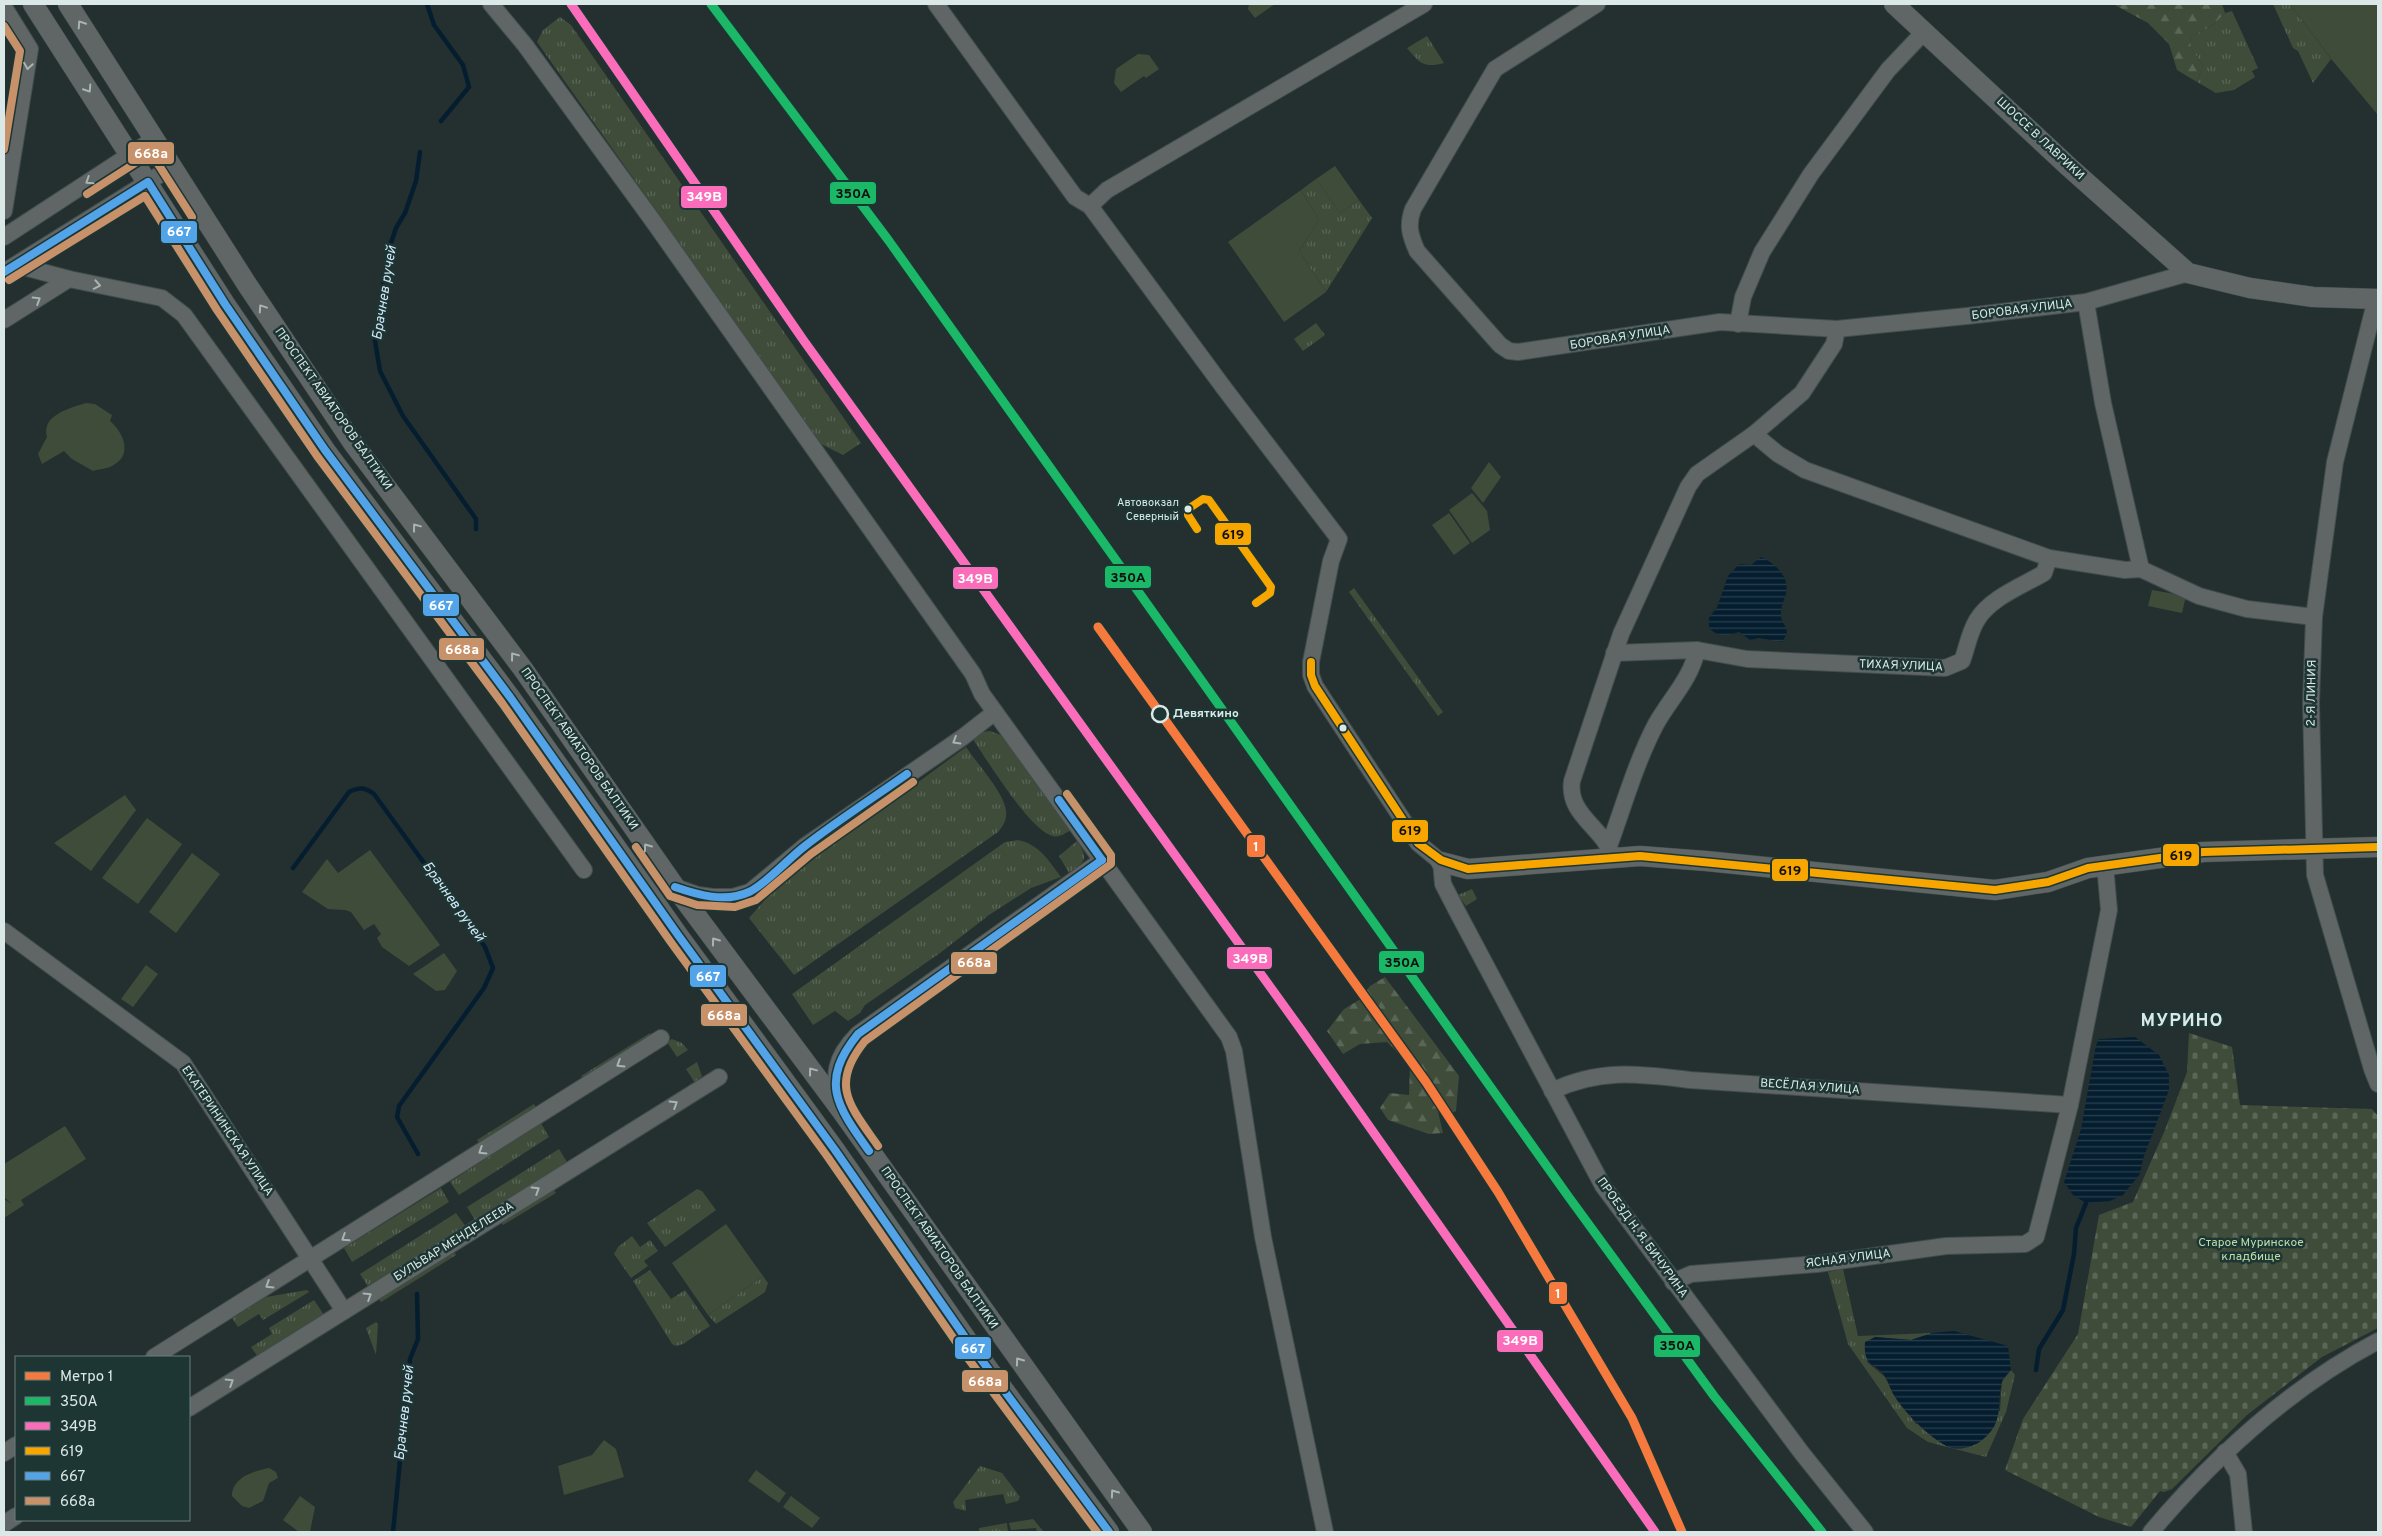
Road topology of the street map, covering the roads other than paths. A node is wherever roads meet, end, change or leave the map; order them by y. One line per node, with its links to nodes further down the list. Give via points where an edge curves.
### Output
1 (33, 4): 11 (street, one-way to 11)
2 (68, 4): 10 (street, ПРОСПЕКТ АВИАТОРОВ БАЛТИКИ, one-way to 2)
3 (490, 4): 32 (street, via 525,45 658,229 972,674)
4 (936, 4): 15 (street, via 1075,197)
5 (1424, 4): 15 (street, via 1107,190)
6 (1597, 4): 24 (street, БОРОВАЯ УЛИЦА, via 1495,69 1413,209 1409,233 1417,251 1500,345 1509,351 1595,342 1720,322)
7 (1894, 4): 9 (street, ШОССЕ В ЛАВРИКИ)
8 (4, 7): 14 (street, one-way to 14, via 30,49)
9 (1924, 32): 19 (street, ШОССЕ В ЛАВРИКИ, via 2068,167); 24 (street, via 1888,70 1811,174 1762,252 1743,297)
10 (154, 139): 11 (street); 12 (street, ПРОСПЕКТ АВИАТОРОВ БАЛТИКИ)
11 (130, 155): 13 (street); 17 (street, one-way to 17)
12 (172, 167): 13 (street); 40 (street, ПРОСПЕКТ АВИАТОРОВ БАЛТИКИ, one-way to 12, via 523,669 353,443)
13 (148, 182): 18 (street); 59 (street, via 225,304 325,450 510,698 835,1150 969,1343)
14 (6, 191): 16 (street)
15 (1090, 206): 37 (street, via 1339,539 1311,662 1311,675 1315,686 1418,843)
16 (4, 212)
17 (4, 237)
18 (10, 268): 20 (street)
19 (2188, 272): 21 (street, via 2250,288 2313,297); 22 (street, БОРОВАЯ УЛИЦА)
20 (69, 279): 23 (street, one-way to 20); 39 (street, one-way to 39, via 162,298 184,315)
21 (2377, 299): 29 (street, 2-Я ЛИНИЯ, via 2335,462)
22 (2086, 302): 25 (street, БОРОВАЯ УЛИЦА); 28 (street, via 2103,403)
23 (4, 320)
24 (1738, 324): 25 (street, БОРОВАЯ УЛИЦА)
25 (1837, 329): 26 (street, via 1834,344 1802,393)
26 (1754, 434): 27 (street, via 1805,470); 31 (street, via 1697,474 1688,487)
27 (2049, 558): 28 (street, via 2125,570); 30 (street, ТИХАЯ УЛИЦА, via 2044,573 1993,603 1977,619 1962,662 1955,666 1747,659)
28 (2141, 569): 29 (street, via 2199,596 2247,609)
29 (2314, 617): 34 (street, 2-Я ЛИНИЯ, via 2311,703)
30 (1697, 650): 31 (street, ТИХАЯ УЛИЦА); 35 (street, via 1688,676 1656,723 1639,762)
31 (1614, 653): 35 (street, via 1570,792 1585,820)
32 (995, 712): 36 (street); 40 (street, one-way to 40, via 806,846 750,892 713,898)
33 (2378, 847): 34 (street)
34 (2314, 848): 38 (street, via 2203,852); 44 (street, 2-Я ЛИНИЯ, via 2318,884)
35 (1611, 851): 37 (street, via 1468,869); 38 (street, via 1995,890 2048,882 2088,868)
36 (1102, 860): 47 (street, via 847,1044 836,1064 835,1083); 61 (street, via 1229,1037 1234,1051 1263,1238)
37 (1441, 862): 45 (street, ПРОЕЗД Н. Я. БИЧУРИНА, via 1443,884)
38 (2105, 866): 46 (street, via 2109,910)
39 (584, 870)
40 (675, 887): 47 (street, ПРОСПЕКТ АВИАТОРОВ БАЛТИКИ, one-way to 40)
41 (4, 931): 48 (street, ЕКАТЕРИНИНСКАЯ УЛИЦА, via 183,1064)
42 (661, 1038): 48 (street, one-way to 48)
43 (719, 1077): 50 (street, БУЛЬВАР МЕНДЕЛЕЕВА, one-way to 43)
44 (2378, 1084)
45 (1552, 1091): 46 (street, ВЕСЁЛАЯ УЛИЦА, via 1594,1076 1637,1073 1690,1080); 49 (street, ПРОЕЗД Н. Я. БИЧУРИНА, via 1603,1186)
46 (2070, 1106): 49 (street, ЯСНАЯ УЛИЦА, via 2036,1237 2025,1244 1946,1246 1817,1264 1691,1274)
47 (841, 1110): 60 (street, ПРОСПЕКТ АВИАТОРОВ БАЛТИКИ, one-way to 47)
48 (310, 1259): 50 (street, ЕКАТЕРИНИНСКАЯ УЛИЦА); 52 (street, one-way to 52)
49 (1673, 1282): 62 (street, ПРОЕЗД Н. Я. БИЧУРИНА, via 1801,1452)
50 (344, 1311): 53 (street, БУЛЬВАР МЕНДЕЛЕЕВА, one-way to 50)
51 (2378, 1341): 55 (street, via 2299,1390)
52 (156, 1356)
53 (190, 1407)
54 (15, 1446): 56 (street)
55 (2225, 1452): 63 (street); 64 (street, via 2238,1474)
56 (4, 1453)
57 (15, 1517): 58 (street)
58 (4, 1524)
59 (1109, 1532)
60 (1142, 1532)
61 (1325, 1532)
62 (1866, 1532)
63 (2151, 1532)
64 (2244, 1532)

